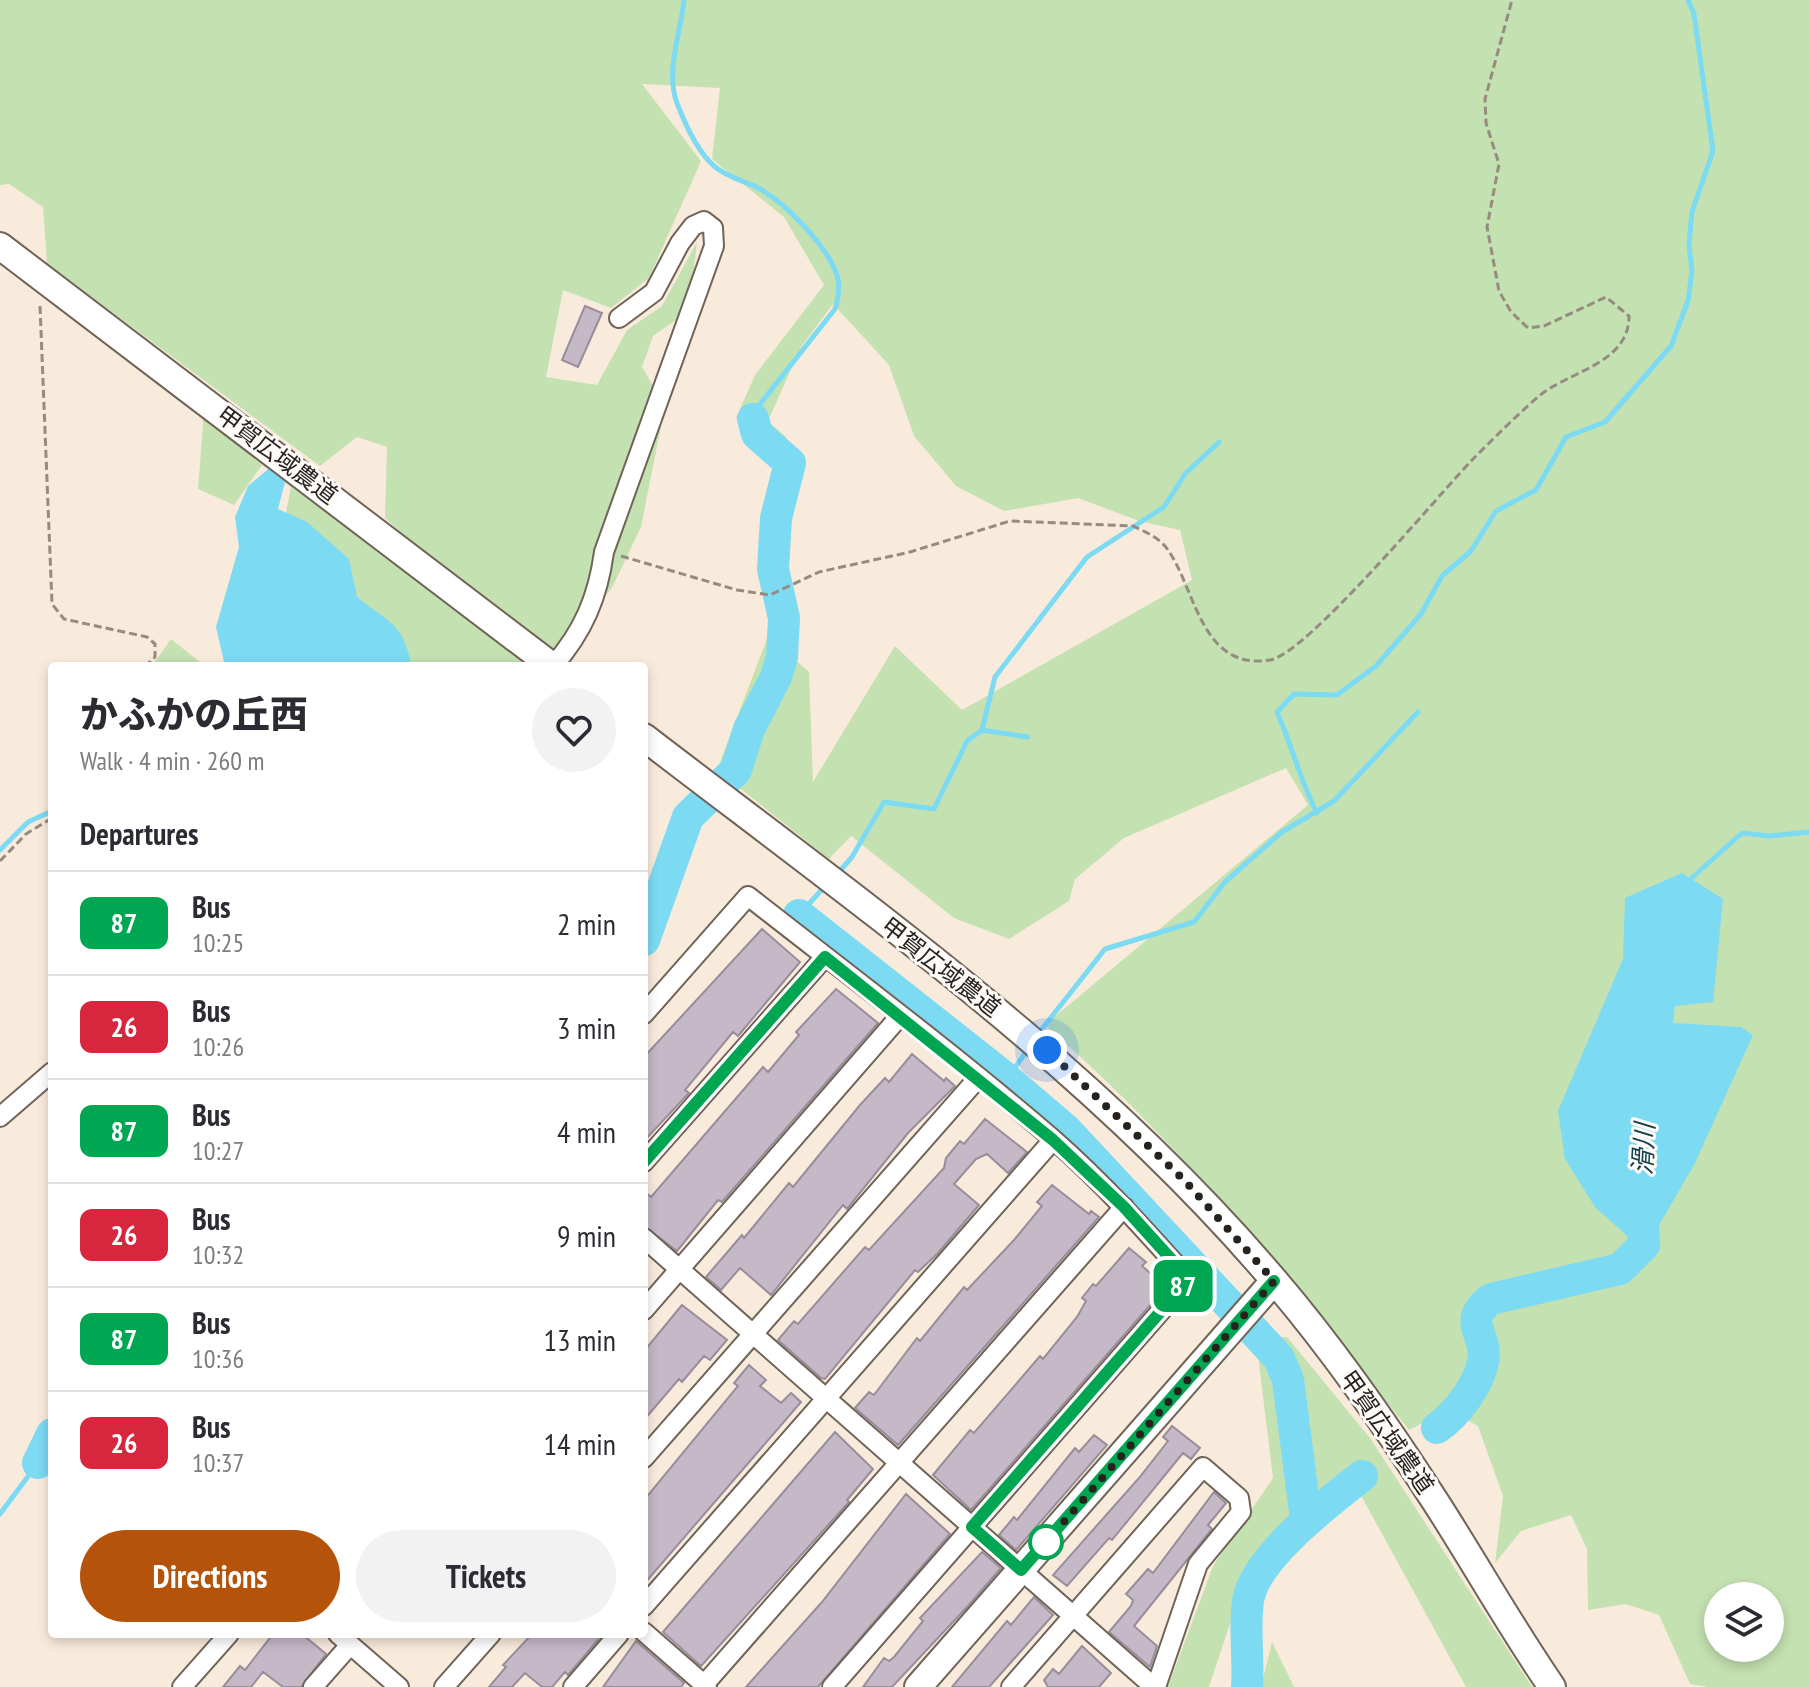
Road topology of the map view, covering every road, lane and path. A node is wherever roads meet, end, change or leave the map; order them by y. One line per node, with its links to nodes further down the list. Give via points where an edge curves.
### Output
1 (1512, 0): 5 (path, via 1485,99 1486,123 1499,164 1487,227 1499,291 1528,328 1544,326 1606,297 1629,316 1629,330 1606,358 1542,394 1499,433 1354,590 1272,660 1223,651 1209,634 1167,548 1133,526 1010,521 910,552 819,572 770,595)
2 (0, 246): 7 (street, 甲賀広域農道)
3 (40, 305): 6 (path, via 52,604 64,619 147,637 155,644)
4 (619, 318): 5 (street, via 654,292 693,226 704,221 713,228 714,246)
5 (604, 552): 8 (street, via 589,616)
6 (149, 662)
7 (547, 662)
8 (556, 662)
9 (648, 740): 23 (street, 甲賀広域農道, via 1047,1050 1185,1181)
10 (48, 820): 11 (path)
11 (0, 861)
12 (825, 957): 13 (street, via 748,896); 14 (street); 19 (street)
13 (648, 1009)
14 (900, 1016): 16 (street); 22 (street)
15 (48, 1075): 17 (street)
16 (978, 1078): 18 (street); 25 (street)
17 (0, 1117)
18 (1053, 1140): 20 (street); 26 (street)
19 (648, 1157)
20 (1124, 1207): 28 (street); 29 (street, via 1189,1279)
21 (648, 1242): 22 (street)
22 (679, 1269): 24 (street); 25 (street)
23 (1274, 1281): 30 (street); 48 (street, 甲賀広域農道, via 1383,1425)
24 (648, 1305)
25 (753, 1334): 26 (street); 27 (street)
26 (827, 1398): 28 (street); 31 (street)
27 (648, 1453)
28 (899, 1462): 29 (street); 38 (street)
29 (972, 1527): 30 (street); 44 (street)
30 (1021, 1570): 32 (street); 45 (street)
31 (648, 1601)
32 (1073, 1616): 46 (street); 47 (street); 47 (street, via 1203,1467 1239,1498 1241,1512 1198,1564)
33 (648, 1636): 38 (street)
34 (225, 1638): 39 (street)
35 (487, 1638): 42 (street)
36 (616, 1638): 43 (street)
37 (344, 1639): 40 (street); 41 (street)
38 (704, 1686)
39 (182, 1687)
40 (313, 1687)
41 (399, 1687)
42 (444, 1687)
43 (573, 1687)
44 (832, 1687)
45 (918, 1687)
46 (1011, 1687)
47 (1155, 1687)
48 (1552, 1687)

